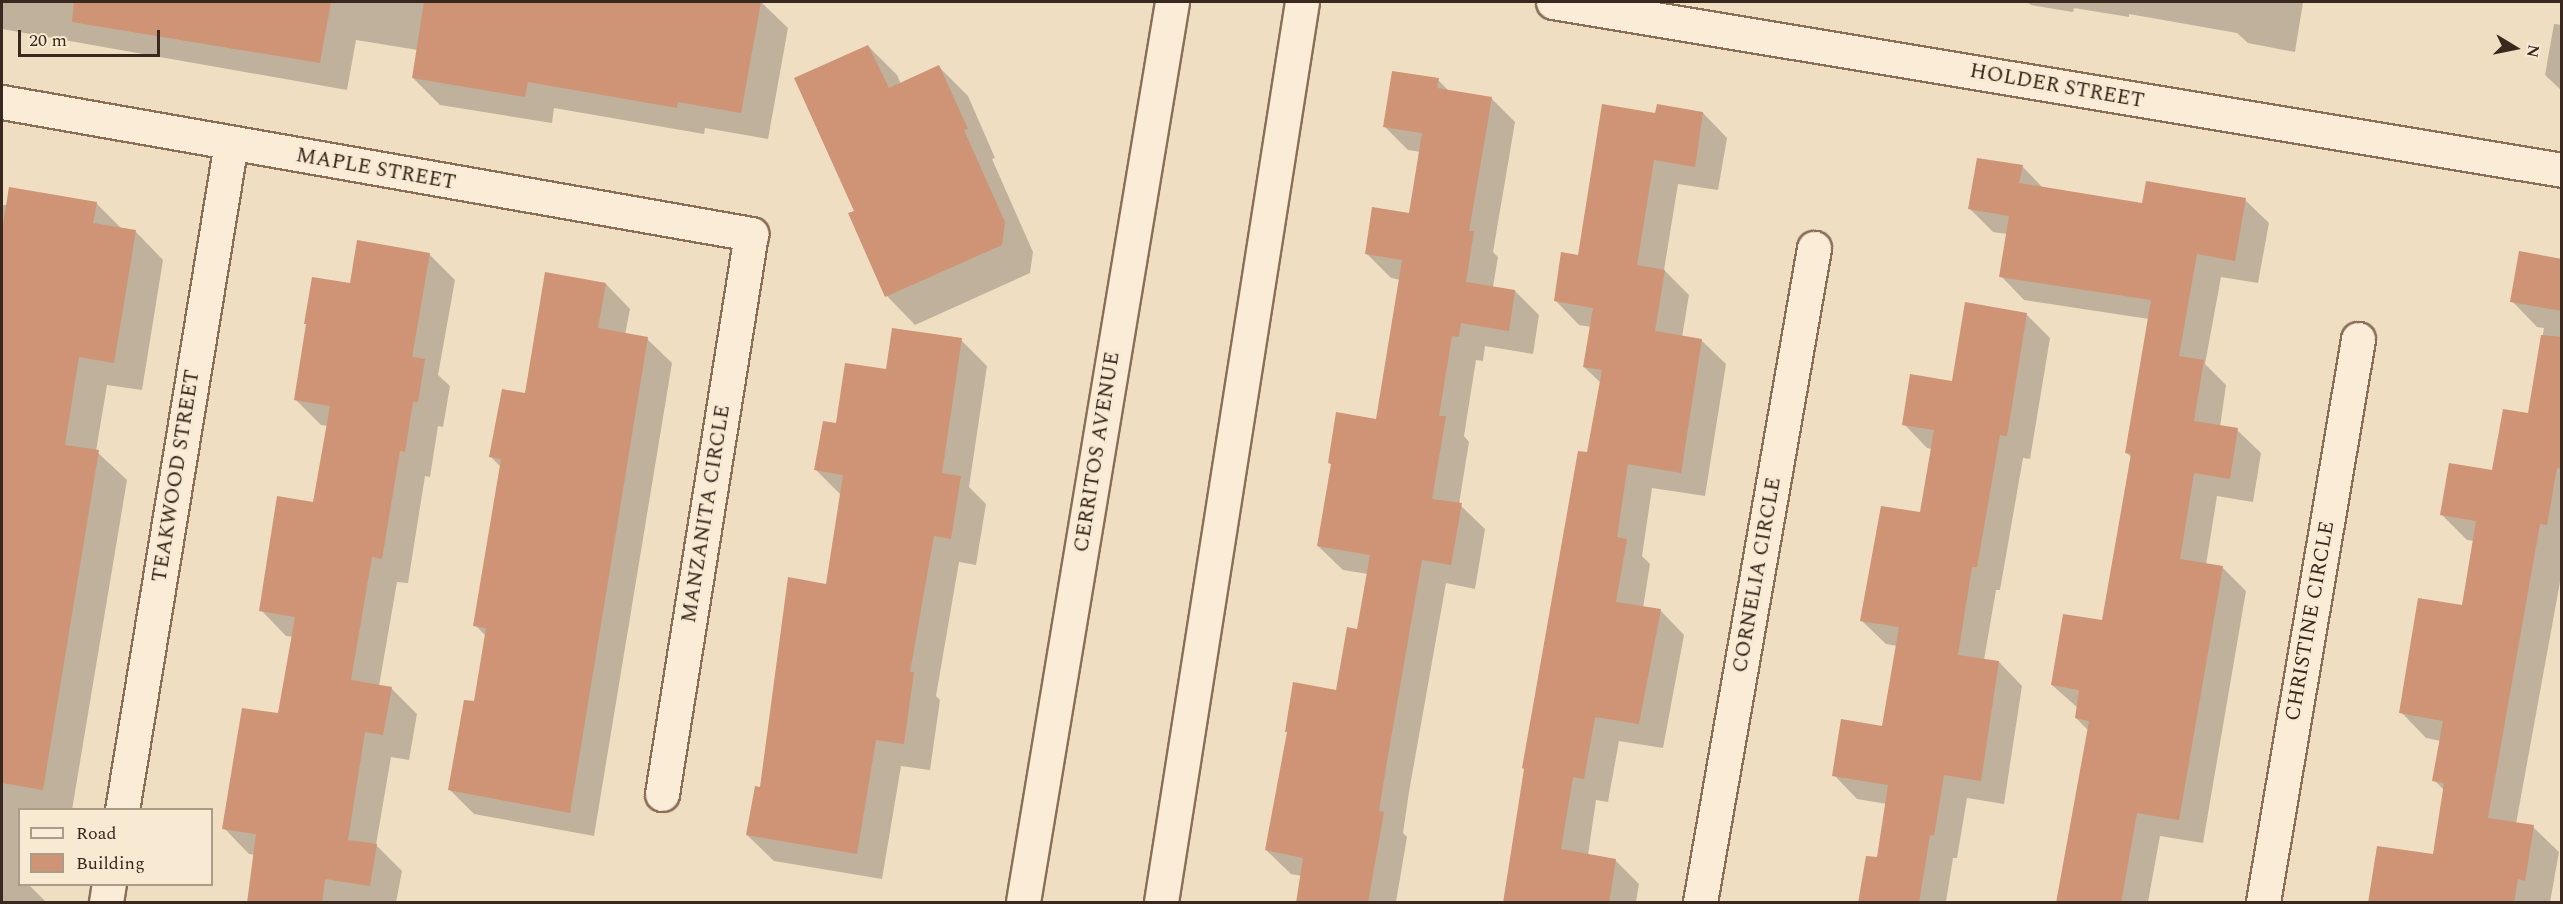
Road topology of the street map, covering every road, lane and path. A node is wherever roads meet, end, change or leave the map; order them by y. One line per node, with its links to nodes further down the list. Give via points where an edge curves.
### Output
1 (1172, 2): 14 (street, CERRITOS AVENUE)
2 (1302, 2): 15 (street)
3 (1552, 2): 6 (street, HOLDER STREET)
4 (2, 102): 5 (street, MAPLE STREET)
5 (231, 144): 7 (street, MAPLE STREET); 11 (street, TEAKWOOD STREET)
6 (2562, 170)
7 (751, 234): 10 (street, MANZANITA CIRCLE)
8 (1814, 248): 16 (street, CORNELIA CIRCLE)
9 (2358, 339): 17 (street, CHRISTINE CIRCLE)
10 (662, 794)
11 (122, 808)
12 (109, 886): 13 (street)
13 (106, 903)
14 (1023, 903)
15 (1161, 903)
16 (1700, 903)
17 (2263, 903)

